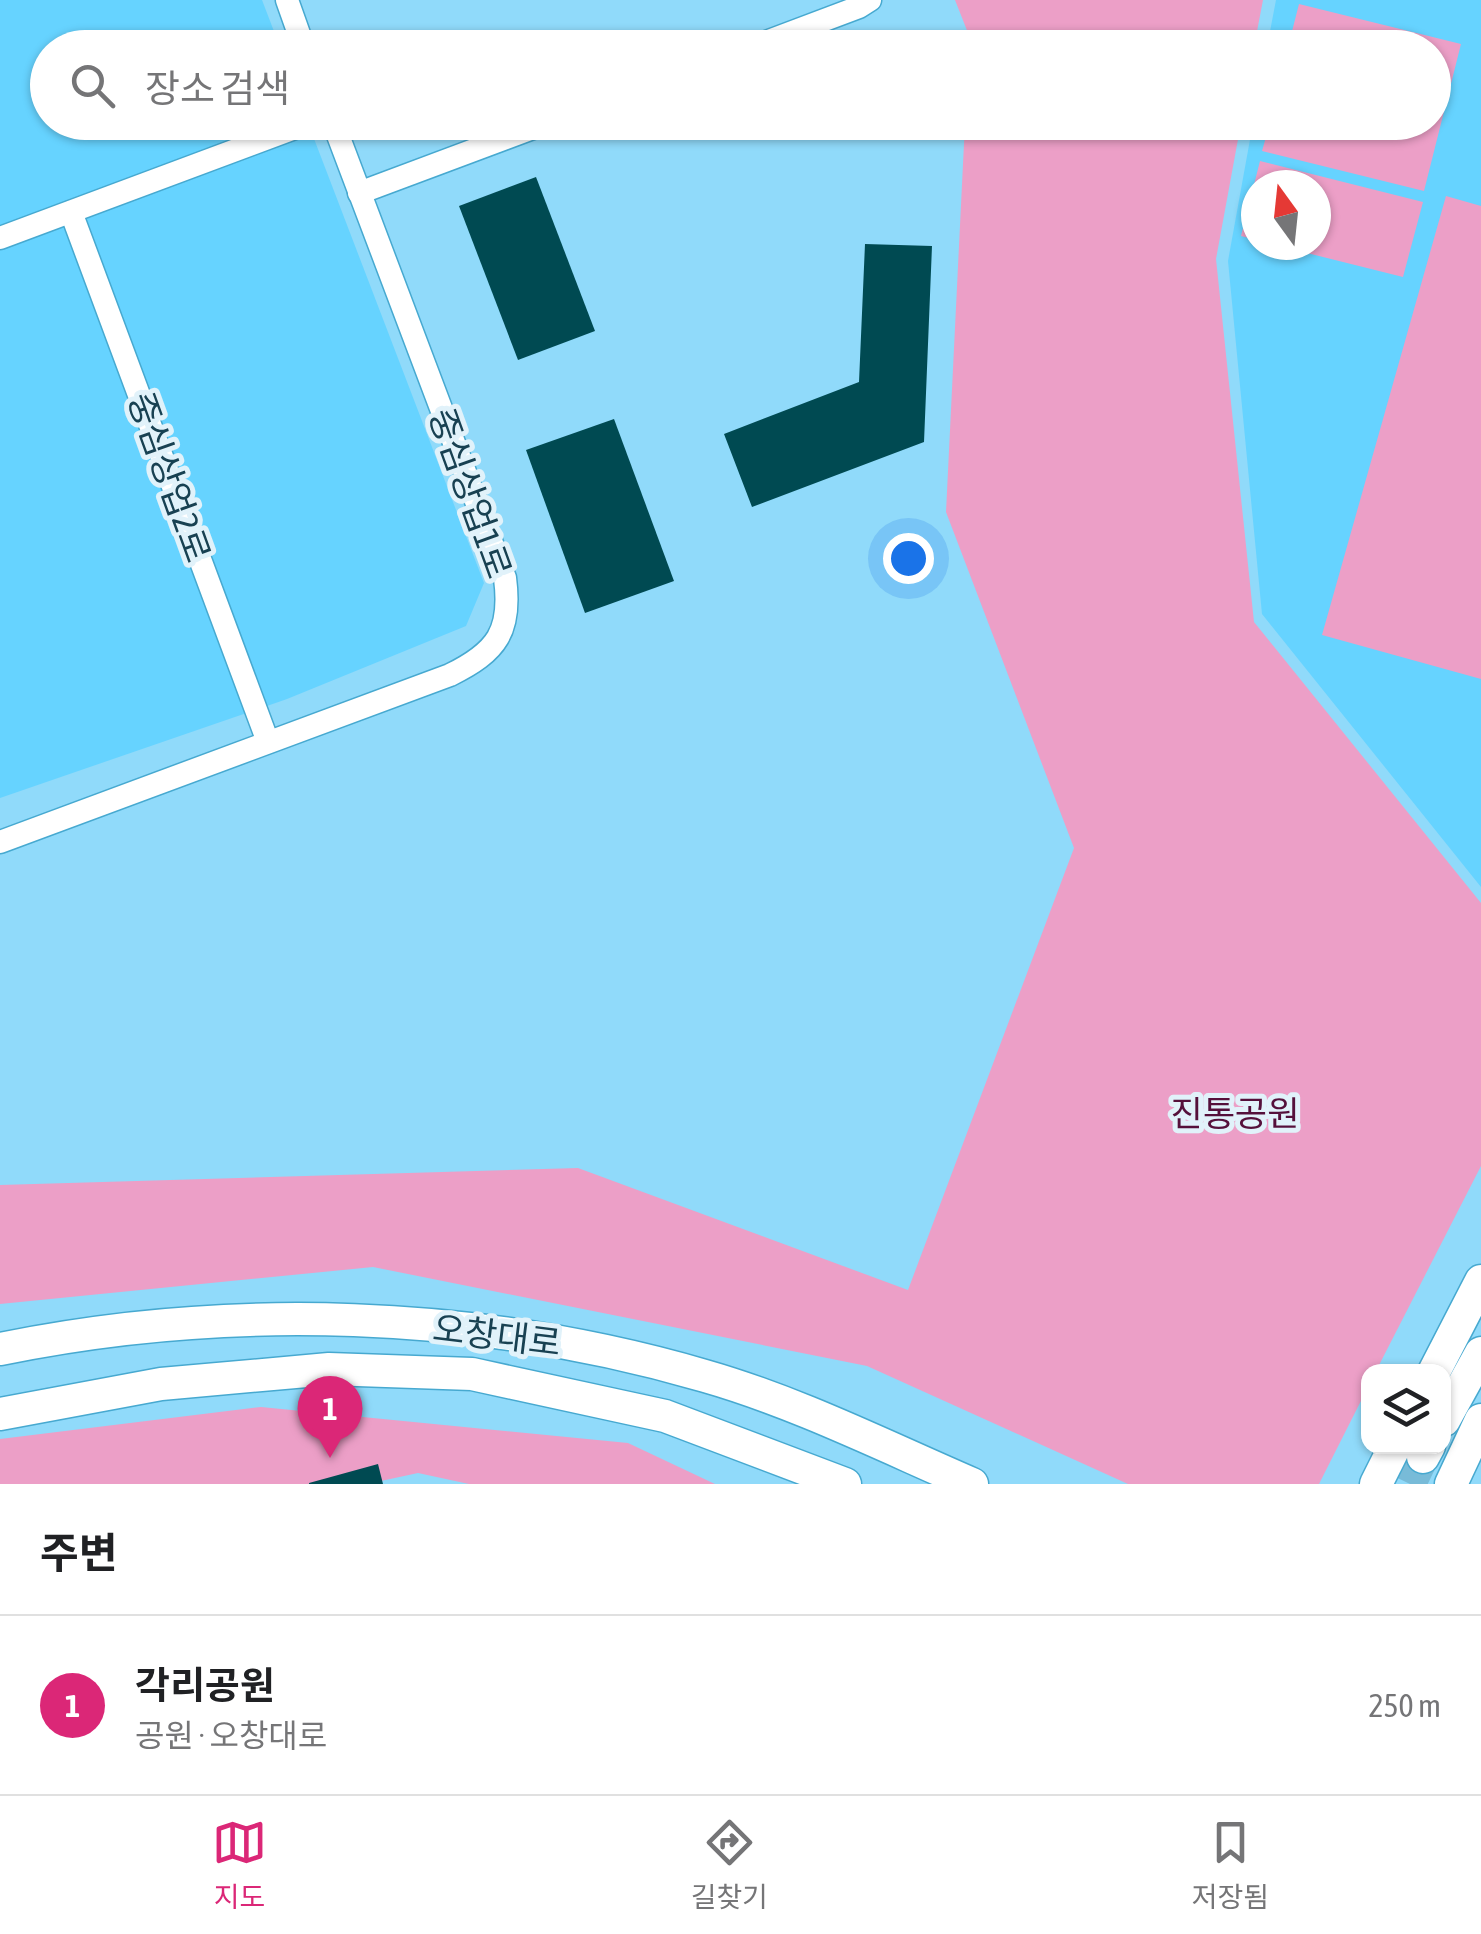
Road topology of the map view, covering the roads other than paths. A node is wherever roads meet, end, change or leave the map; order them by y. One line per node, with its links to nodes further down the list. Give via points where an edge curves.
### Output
1 (287, 0): 3 (street)
2 (870, 0): 4 (street)
3 (298, 30)
4 (798, 30)
5 (263, 140): 9 (street)
6 (339, 140): 8 (street, 중심상업1로)
7 (501, 140): 8 (street)
8 (360, 193): 11 (street, 중심상업1로, via 508,600 497,643 480,660)
9 (71, 212): 10 (street); 11 (street, 중심상업2로)
10 (0, 238)
11 (268, 742): 12 (street, 중심상업1로)
12 (0, 842)
13 (1481, 1281): 16 (main road)
14 (0, 1349): 21 (main road, 오창대로, via 128,1328 312,1320 554,1340 706,1376)
15 (1481, 1352): 17 (main road)
16 (1438, 1364)
17 (1451, 1407)
18 (0, 1414): 20 (main road, 오창대로, via 161,1384 329,1369 472,1374 665,1416)
19 (1481, 1420): 22 (main road)
20 (845, 1484)
21 (972, 1484)
22 (1451, 1484)

